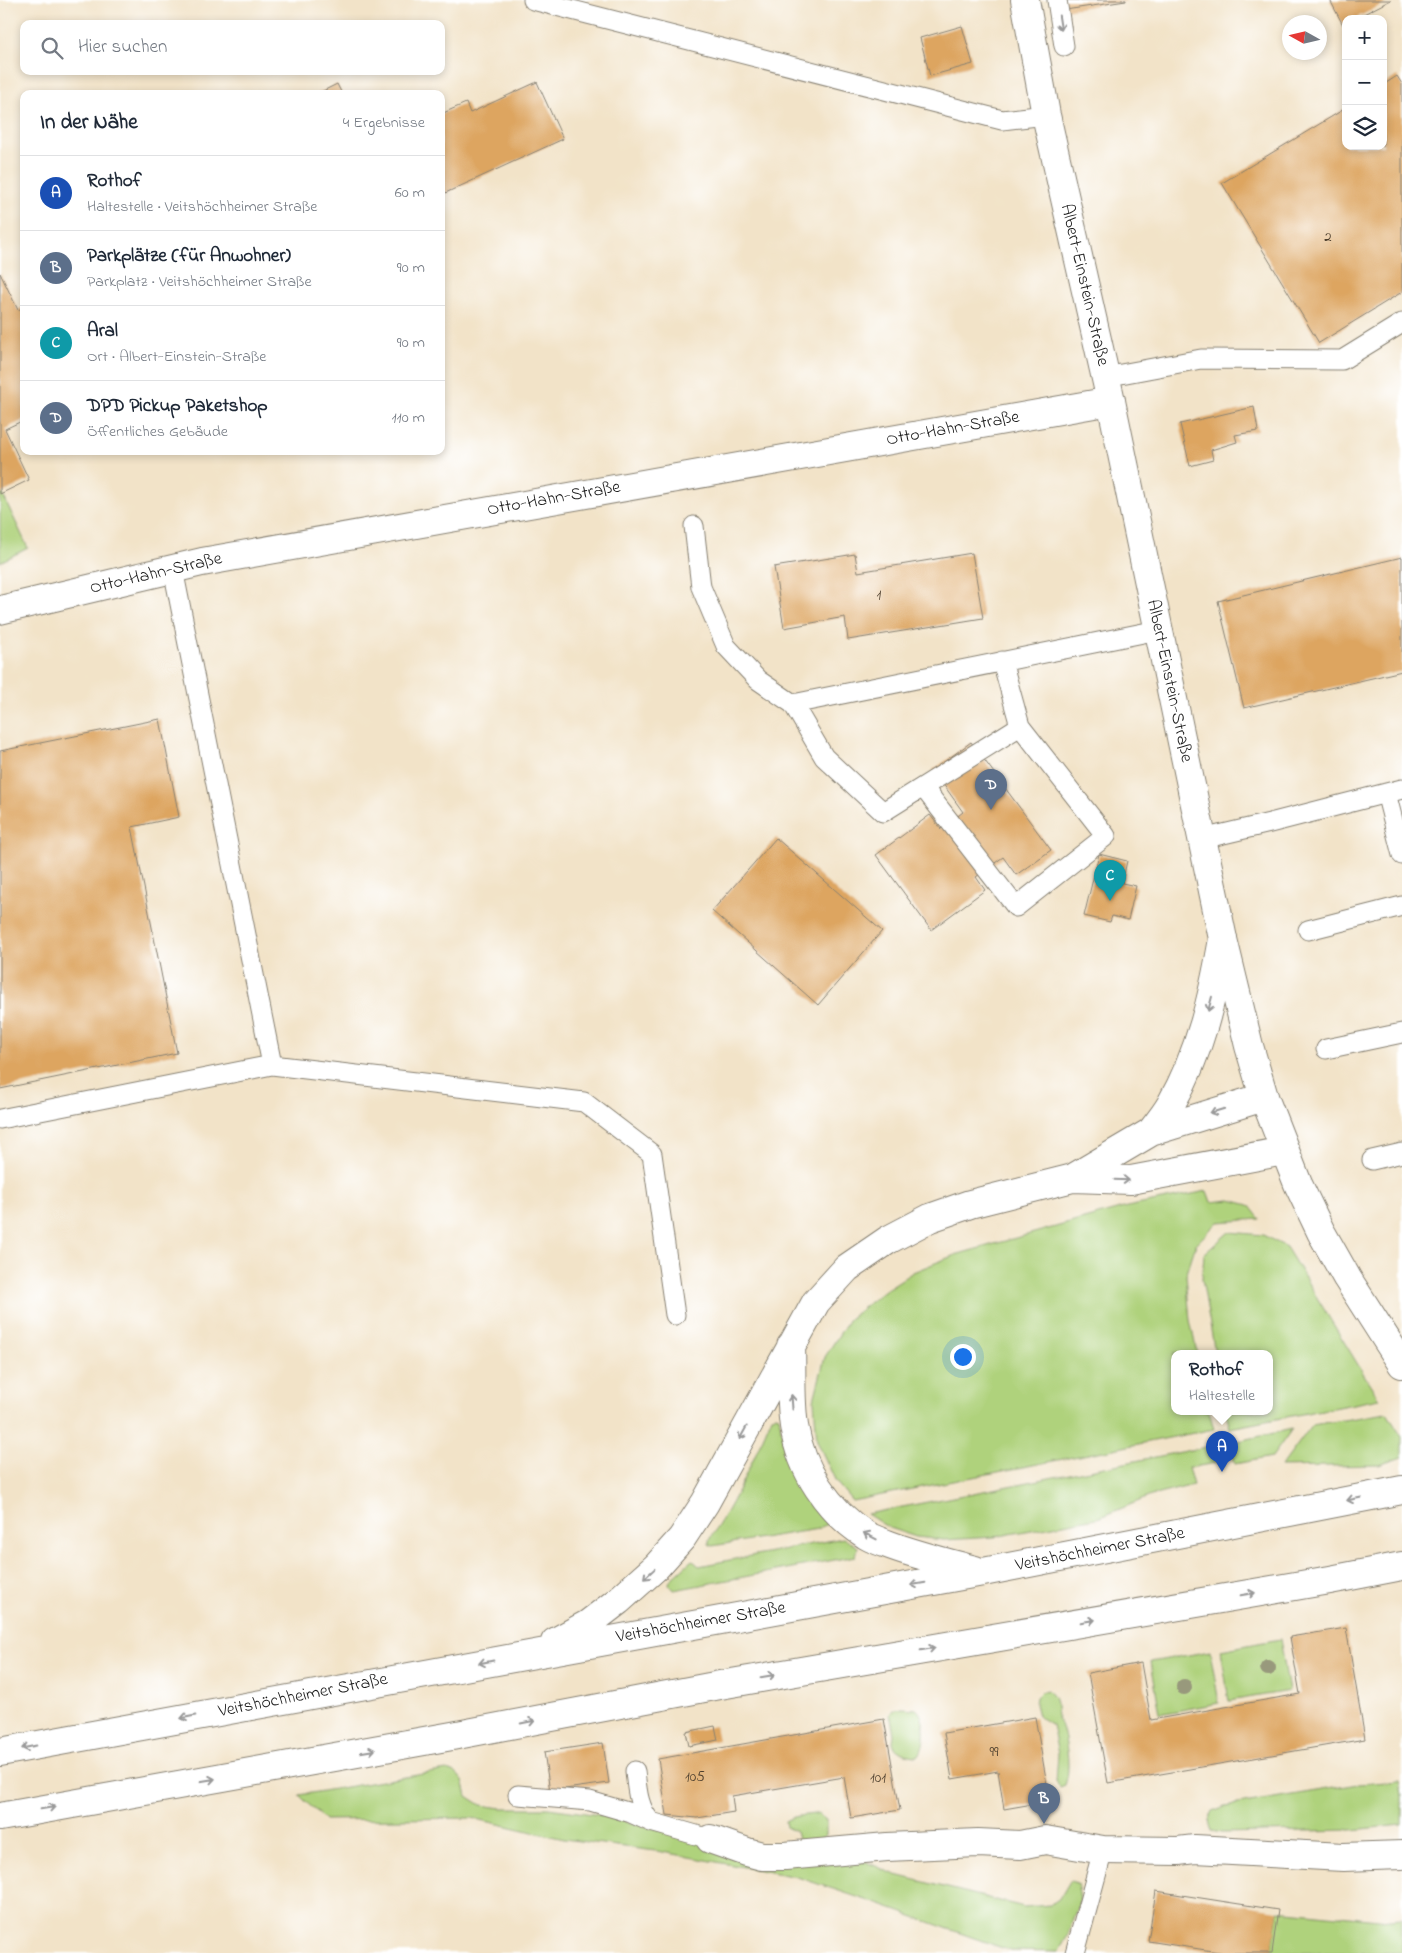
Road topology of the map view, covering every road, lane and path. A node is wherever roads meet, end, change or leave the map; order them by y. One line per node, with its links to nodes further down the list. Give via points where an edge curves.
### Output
1 (533, 0): 5 (lane, via 1002,120)
2 (1025, 0): 5 (main road, Albert-Einstein-Straße)
3 (1057, 0): 4 (lane, one-way to 4)
4 (1064, 46)
5 (1046, 116): 7 (main road, Albert-Einstein-Straße)
6 (1402, 323): 7 (lane, via 1342,360 1201,359)
7 (1108, 389): 9 (main road, Otto-Hahn-Straße); 11 (main road, Albert-Einstein-Straße)
8 (694, 526): 13 (lane, via 701,587 726,646 758,680)
9 (172, 569): 10 (main road, Otto-Hahn-Straße); 24 (lane)
10 (0, 610)
11 (1158, 630): 12 (lane); 17 (main road, Albert-Einstein-Straße)
12 (1002, 661): 13 (lane); 14 (lane)
13 (792, 704): 15 (lane, via 824,757 883,812)
14 (1020, 726): 15 (lane); 15 (lane, via 1106,836 1016,907)
15 (923, 787)
16 (1394, 791): 17 (lane); 18 (lane)
17 (1202, 839): 21 (main road, Albert-Einstein-Straße)
18 (1402, 854)
19 (1402, 906): 20 (lane)
20 (1308, 930)
21 (1223, 939): 25 (main road, Albert-Einstein-Straße); 27 (main road, one-way to 27, via 1203,1028 1171,1105)
22 (1402, 1032): 23 (lane)
23 (1326, 1049)
24 (272, 1065): 26 (lane); 32 (lane, via 584,1102 652,1154)
25 (1264, 1097): 27 (main road, one-way to 27); 28 (main road, Albert-Einstein-Straße)
26 (0, 1119)
27 (1151, 1132): 31 (main road)
28 (1284, 1151): 31 (main road, one-way to 28, via 1130,1180); 34 (main road, Albert-Einstein-Straße, via 1321,1232)
29 (1402, 1153): 30 (lane)
30 (1372, 1160)
31 (1073, 1178): 33 (main road, via 970,1204 930,1218 888,1240 847,1268 816,1302)
32 (675, 1315)
33 (791, 1344): 37 (main road, one-way to 33, via 927,1558 867,1536 840,1515 815,1485 803,1460 794,1427); 38 (main road, one-way to 38, via 705,1503 675,1546 656,1567 588,1624)
34 (1402, 1364)
35 (1402, 1490): 37 (main road, Veitshöchheimer Straße, one-way to 37)
36 (1402, 1566): 42 (main road, one-way to 36, via 720,1685)
37 (983, 1572): 38 (main road, Veitshöchheimer Straße, one-way to 38)
38 (534, 1653): 39 (main road, Veitshöchheimer Straße, one-way to 39)
39 (0, 1752)
40 (635, 1771): 43 (lane, via 642,1808)
41 (518, 1795): 43 (lane, via 590,1801)
42 (0, 1817)
43 (651, 1822): 44 (lane)
44 (710, 1839): 45 (main road, via 762,1856 978,1843 1020,1845 1045,1840)
45 (1103, 1850): 46 (main road, via 1178,1852 1195,1849 1343,1857); 47 (lane)
46 (1402, 1855)
47 (1075, 1953)

